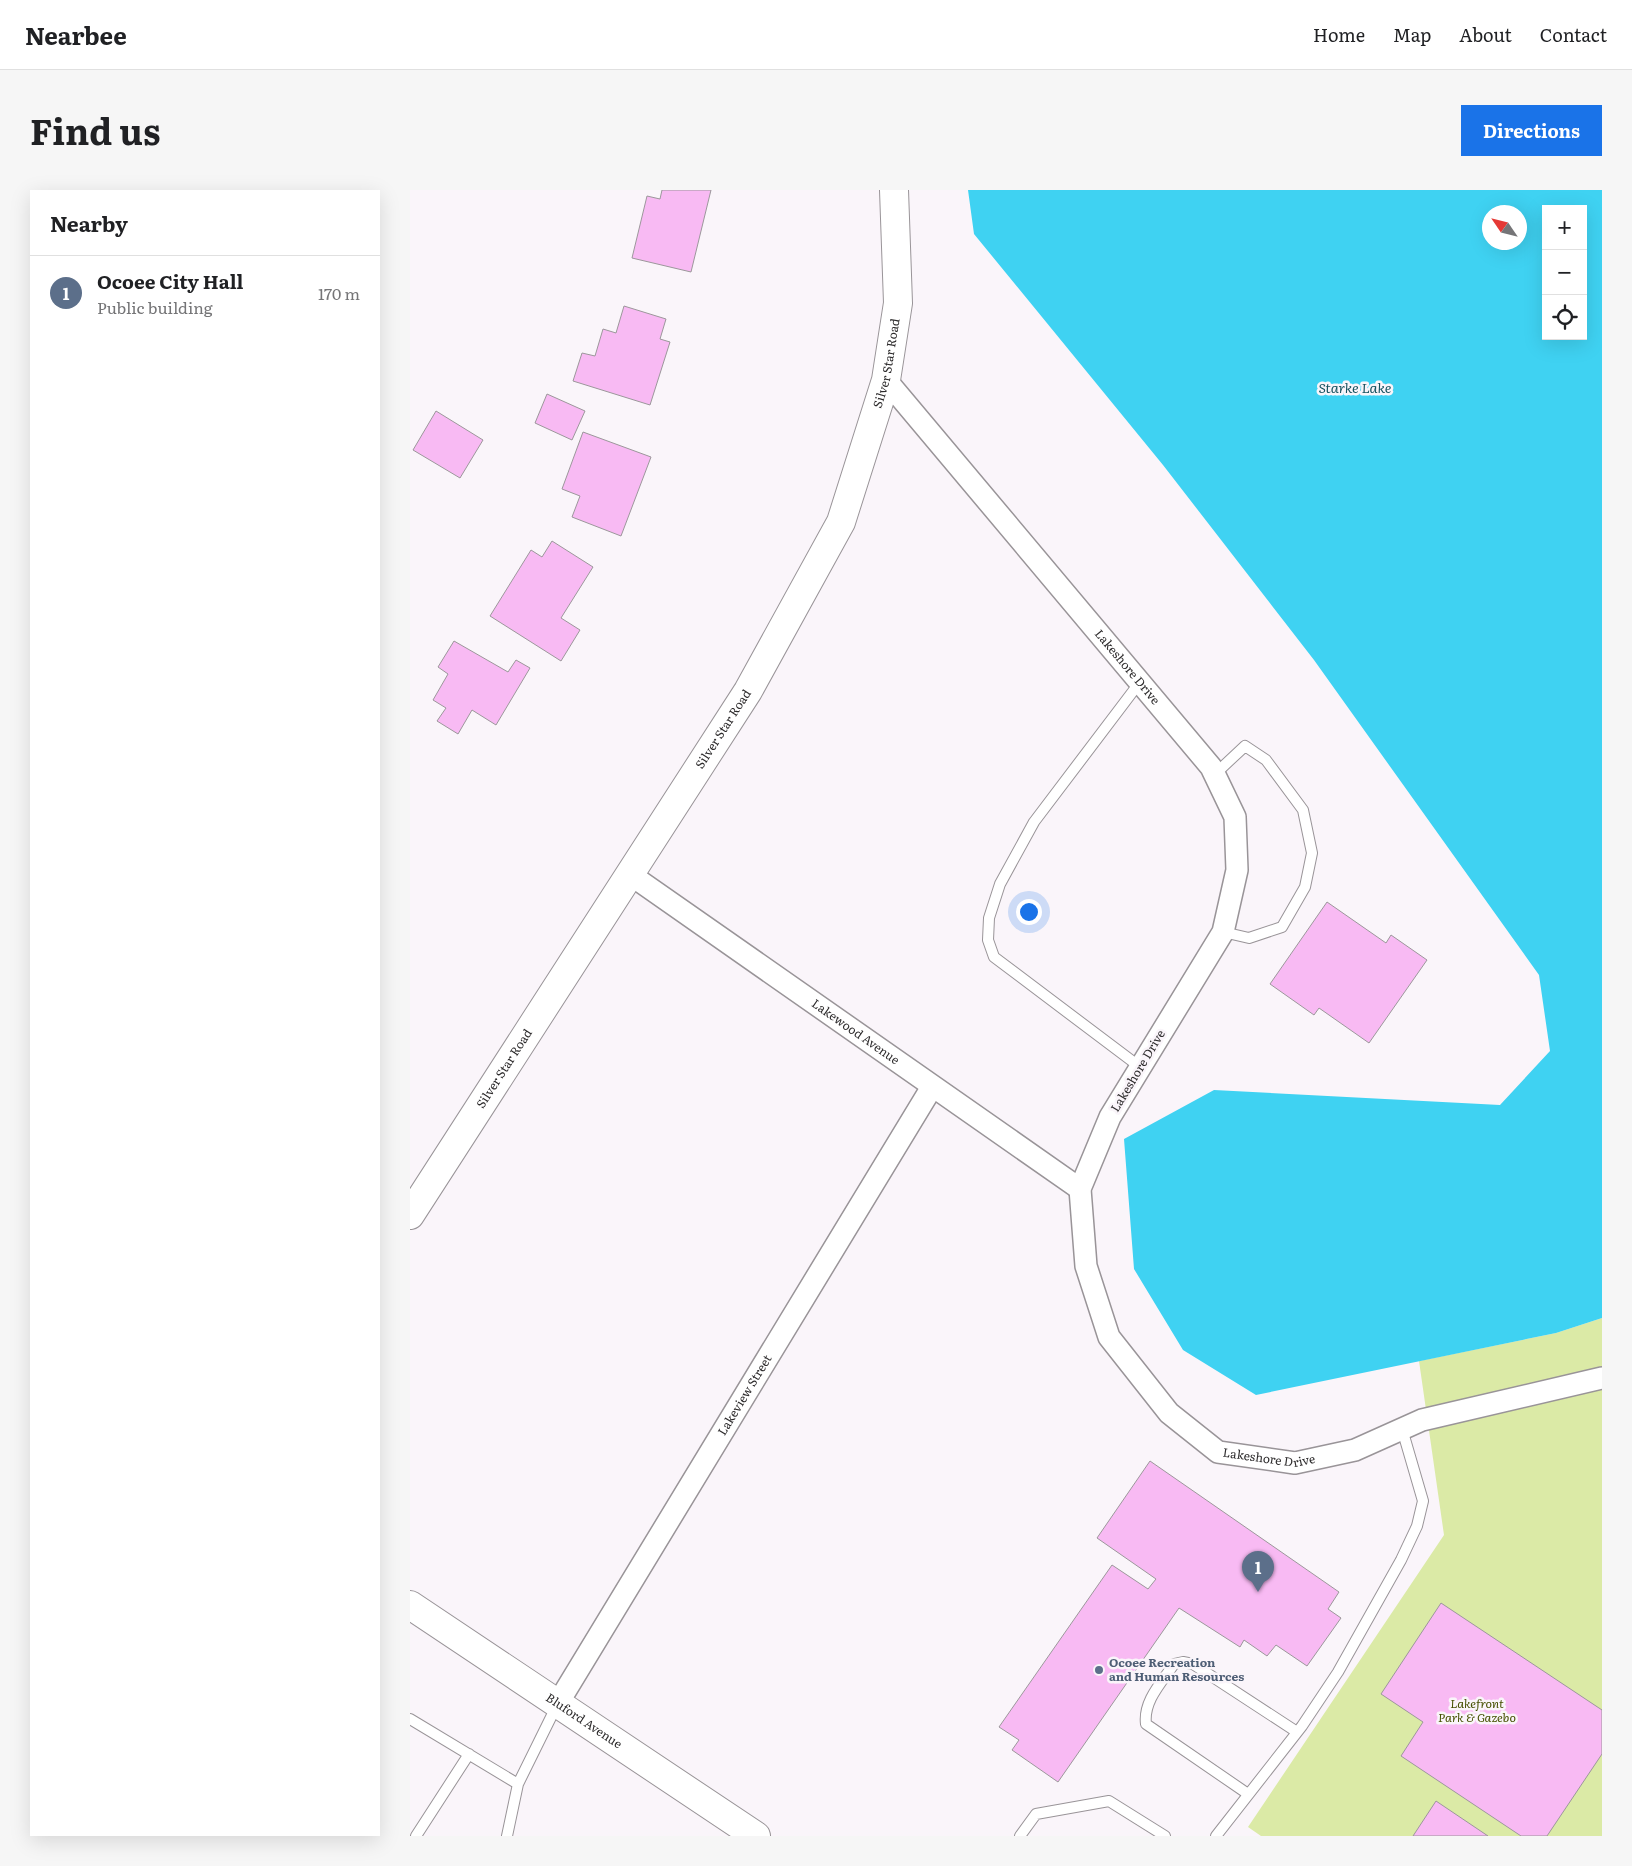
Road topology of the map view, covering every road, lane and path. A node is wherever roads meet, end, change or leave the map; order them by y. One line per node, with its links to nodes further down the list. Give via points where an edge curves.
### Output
1 (894, 190): 2 (main road, Silver Star Road, via 898,303)
2 (886, 380): 3 (street, Lakeshore Drive); 5 (main road, Silver Star Road, via 841,522 748,691)
3 (1140, 682): 4 (street, Lakeshore Drive); 7 (lane, via 1034,822 1000,884 989,918 988,940 994,957)
4 (1215, 774): 6 (street, Lakeshore Drive, via 1235,818 1237,870); 6 (lane, via 1245,746 1266,760 1303,810 1312,853 1305,887 1282,927 1249,938)
5 (631, 875): 8 (street, Lakewood Avenue); 10 (main road, Silver Star Road)
6 (1222, 932): 7 (street, Lakeshore Drive)
7 (1140, 1067): 9 (street, Lakeshore Drive, via 1110,1117)
8 (932, 1088): 9 (street, Lakewood Avenue); 14 (street, Lakeview Street)
9 (1080, 1190): 12 (street, Lakeshore Drive, via 1086,1266 1109,1337 1169,1413 1218,1452 1295,1463 1355,1450)
10 (410, 1215)
11 (1602, 1378): 12 (street, Lakeshore Drive, via 1422,1420)
12 (1402, 1429): 16 (lane, via 1422,1501 1417,1526 1338,1672)
13 (410, 1605): 14 (main road, Bluford Avenue)
14 (558, 1703): 18 (lane); 20 (main road, Bluford Avenue)
15 (410, 1719): 17 (lane)
16 (1297, 1732): 19 (lane); 19 (lane, via 1193,1664 1174,1664 1148,1703 1146,1724)
17 (469, 1754): 18 (lane); 21 (lane)
18 (518, 1784): 22 (lane)
19 (1248, 1794): 25 (lane)
20 (748, 1834)
21 (416, 1836)
22 (507, 1836)
23 (1020, 1836): 24 (lane, via 1036,1814 1109,1801)
24 (1165, 1836)
25 (1216, 1836)

